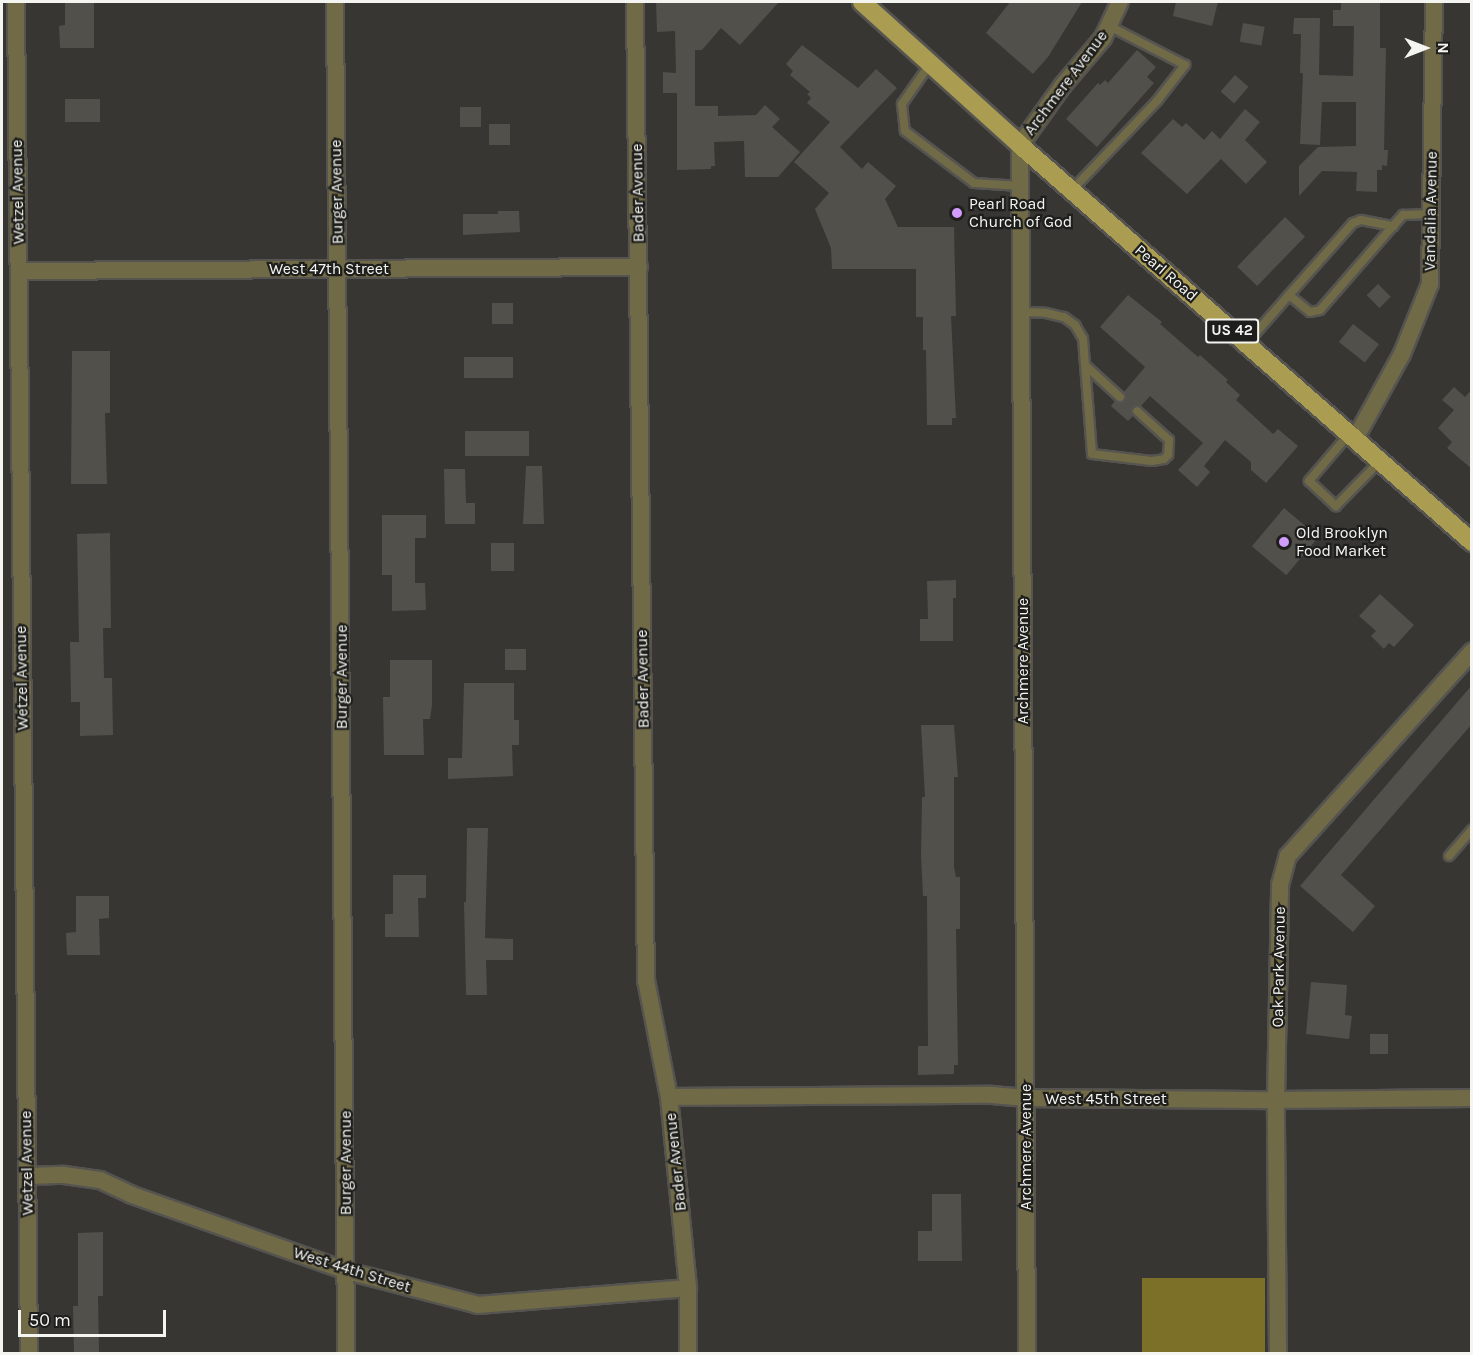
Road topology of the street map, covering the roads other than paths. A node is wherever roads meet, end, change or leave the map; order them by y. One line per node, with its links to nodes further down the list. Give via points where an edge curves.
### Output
1 (16, 2): 16 (street, Wetzel Avenue)
2 (335, 2): 15 (street, Burger Avenue)
3 (635, 2): 14 (street, Bader Avenue)
4 (862, 2): 8 (main road, Pearl Road / US 42)
5 (1120, 2): 7 (street, Archmere Avenue)
6 (1434, 2): 12 (street, Vandalia Avenue)
7 (1109, 27): 9 (street, Archmere Avenue); 11 (lane, via 1185,65 1157,101)
8 (930, 63): 9 (main road, Pearl Road / US 42); 10 (lane, via 902,104 905,131 974,183)
9 (1020, 145): 10 (street, Archmere Avenue); 11 (main road, Pearl Road / US 42)
10 (1020, 186): 18 (street, Archmere Avenue)
11 (1072, 190): 19 (main road, Pearl Road / US 42)
12 (1431, 214): 13 (lane, via 1403,215); 23 (street, Vandalia Avenue, via 1430,284 1402,354)
13 (1393, 226): 17 (lane, via 1361,220 1353,223); 17 (lane, via 1320,310 1310,312)
14 (639, 267): 15 (street, West 47th Street); 29 (street, Bader Avenue, via 646,980)
15 (338, 268): 16 (street, West 47th Street); 34 (street, Burger Avenue)
16 (19, 271): 33 (street, Wetzel Avenue)
17 (1289, 295): 19 (lane)
18 (1021, 312): 20 (lane, via 1056,314 1075,325 1083,339); 30 (street, Archmere Avenue)
19 (1246, 344): 23 (main road, Pearl Road / US 42)
20 (1086, 366): 21 (lane); 22 (lane, via 1092,454 1164,459 1169,440)
21 (1119, 397)
22 (1137, 411)
23 (1352, 436): 24 (main road, Pearl Road / US 42); 24 (lane, via 1309,481 1336,506)
24 (1380, 460): 25 (main road, Pearl Road / US 42)
25 (1472, 542)
26 (1472, 652): 32 (street, Oak Park Avenue, via 1288,856 1280,885)
27 (1472, 830): 28 (lane)
28 (1449, 856)
29 (669, 1097): 30 (street, West 45th Street); 35 (street, Bader Avenue)
30 (1026, 1098): 32 (street, West 45th Street); 39 (street, Archmere Avenue)
31 (1472, 1098): 32 (street, West 45th Street)
32 (1276, 1100): 40 (street, Oak Park Avenue)
33 (27, 1176): 34 (street, West 44th Street, via 64,1175 100,1180 132,1195); 36 (street, Wetzel Avenue)
34 (347, 1271): 35 (street, West 44th Street, via 478,1305); 37 (street, Burger Avenue)
35 (688, 1288): 38 (street, Bader Avenue)
36 (29, 1353)
37 (346, 1353)
38 (688, 1353)
39 (1027, 1353)
40 (1278, 1353)

